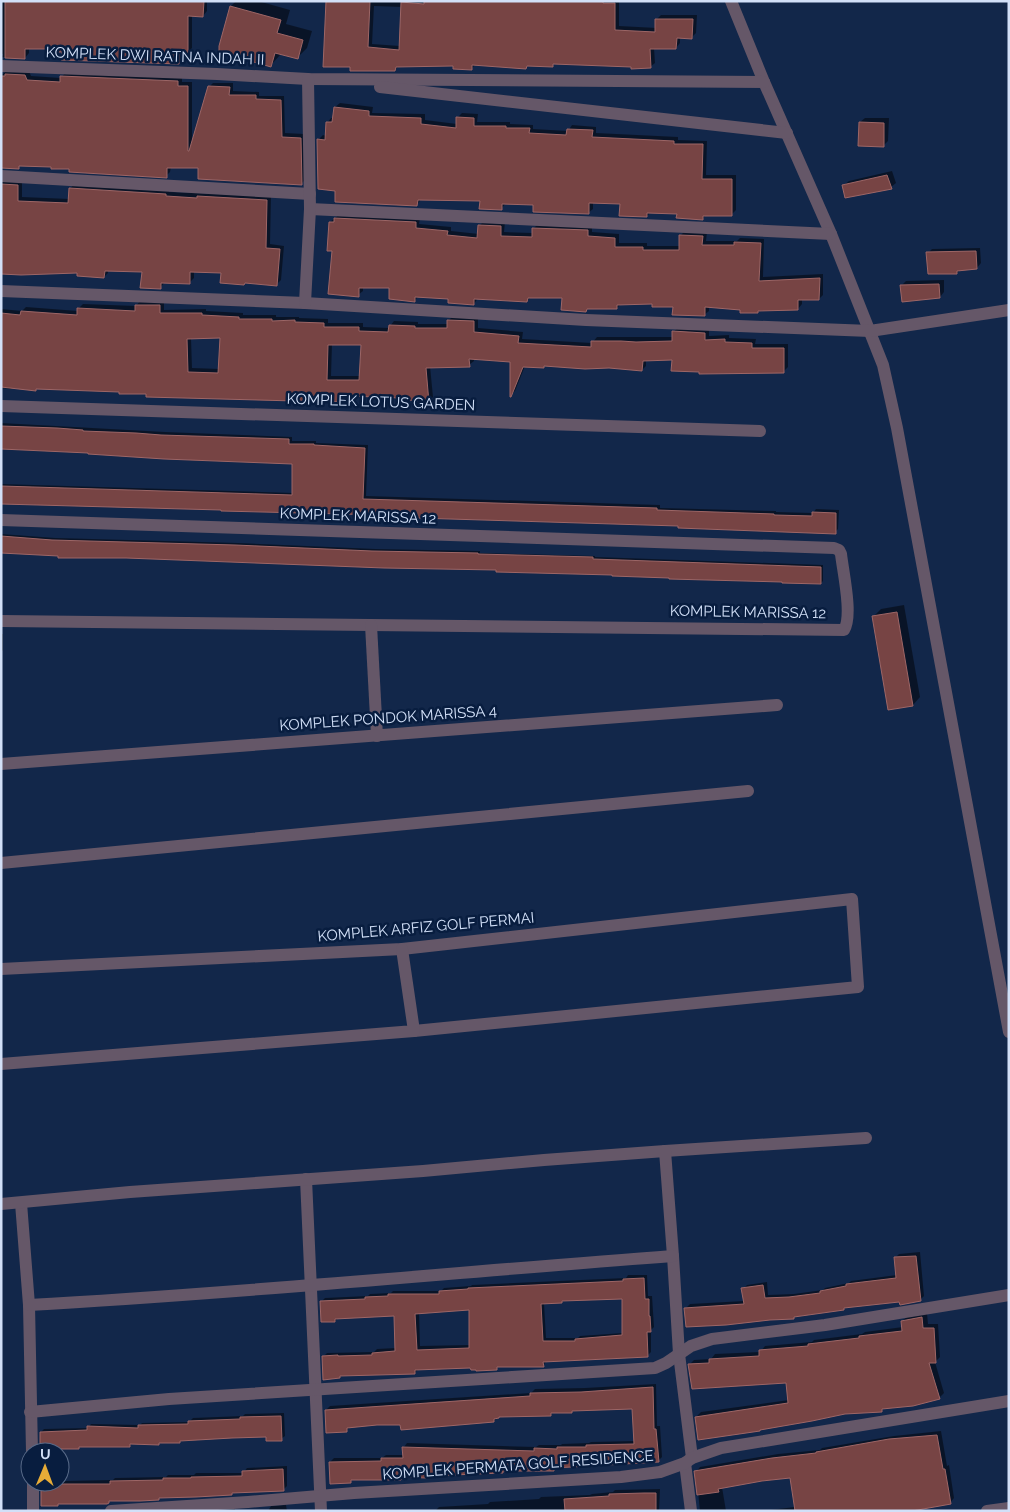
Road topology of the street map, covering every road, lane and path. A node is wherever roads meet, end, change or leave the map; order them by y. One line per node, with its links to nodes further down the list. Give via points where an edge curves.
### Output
1 (731, 1): 4 (street)
2 (1, 66): 3 (street, KOMPLEK DWI RATNA INDAH II)
3 (308, 79): 4 (street); 5 (street); 7 (street)
4 (764, 82): 5 (street)
5 (786, 133): 9 (street)
6 (1, 176): 7 (street)
7 (310, 194): 8 (street)
8 (310, 209): 9 (street); 11 (street)
9 (831, 234): 13 (street)
10 (1, 290): 11 (street)
11 (305, 303): 13 (street, via 586,320)
12 (1009, 310): 13 (street)
13 (870, 332): 27 (street, via 891,398)
14 (1, 406): 15 (street, KOMPLEK LOTUS GARDEN)
15 (760, 431)
16 (1, 520): 18 (street, KOMPLEK MARISSA 12, via 834,548 841,554 849,615 844,630)
17 (1, 621): 18 (street, KOMPLEK MARISSA 12)
18 (371, 625): 20 (street)
19 (776, 705): 20 (street, KOMPLEK PONDOK MARISSA 4)
20 (377, 736): 21 (street, KOMPLEK PONDOK MARISSA 4)
21 (1, 764)
22 (748, 790): 23 (street)
23 (1, 863)
24 (402, 948): 25 (street, KOMPLEK ARFIZ GOLF PERMAI); 26 (street); 26 (street, KOMPLEK ARFIZ GOLF PERMAI, via 852,899 858,987)
25 (1, 969)
26 (414, 1031): 28 (street)
27 (1009, 1032)
28 (1, 1064)
29 (866, 1138): 30 (street)
30 (665, 1151): 31 (street); 34 (street)
31 (306, 1179): 32 (street); 35 (street)
32 (21, 1202): 33 (street); 37 (street)
33 (1, 1204)
34 (673, 1256): 35 (street); 38 (street)
35 (311, 1284): 37 (street); 39 (street)
36 (1009, 1295): 38 (street, via 825,1325 712,1339)
37 (28, 1305): 41 (street)
38 (679, 1354): 39 (street, via 655,1368); 43 (street)
39 (316, 1389): 41 (street); 45 (street)
40 (1009, 1401): 43 (street, KOMPLEK PERMATA GOLF RESIDENCE, via 721,1448)
41 (30, 1412): 42 (street)
42 (32, 1442)
43 (688, 1461): 45 (street, KOMPLEK PERMATA GOLF RESIDENCE, via 660,1472 621,1476); 50 (street)
44 (33, 1492): 47 (street)
45 (321, 1496): 48 (street, KOMPLEK PERMATA GOLF RESIDENCE); 49 (street)
46 (1009, 1508): 51 (street)
47 (34, 1511)
48 (111, 1511)
49 (322, 1511)
50 (691, 1511)
51 (987, 1511)

